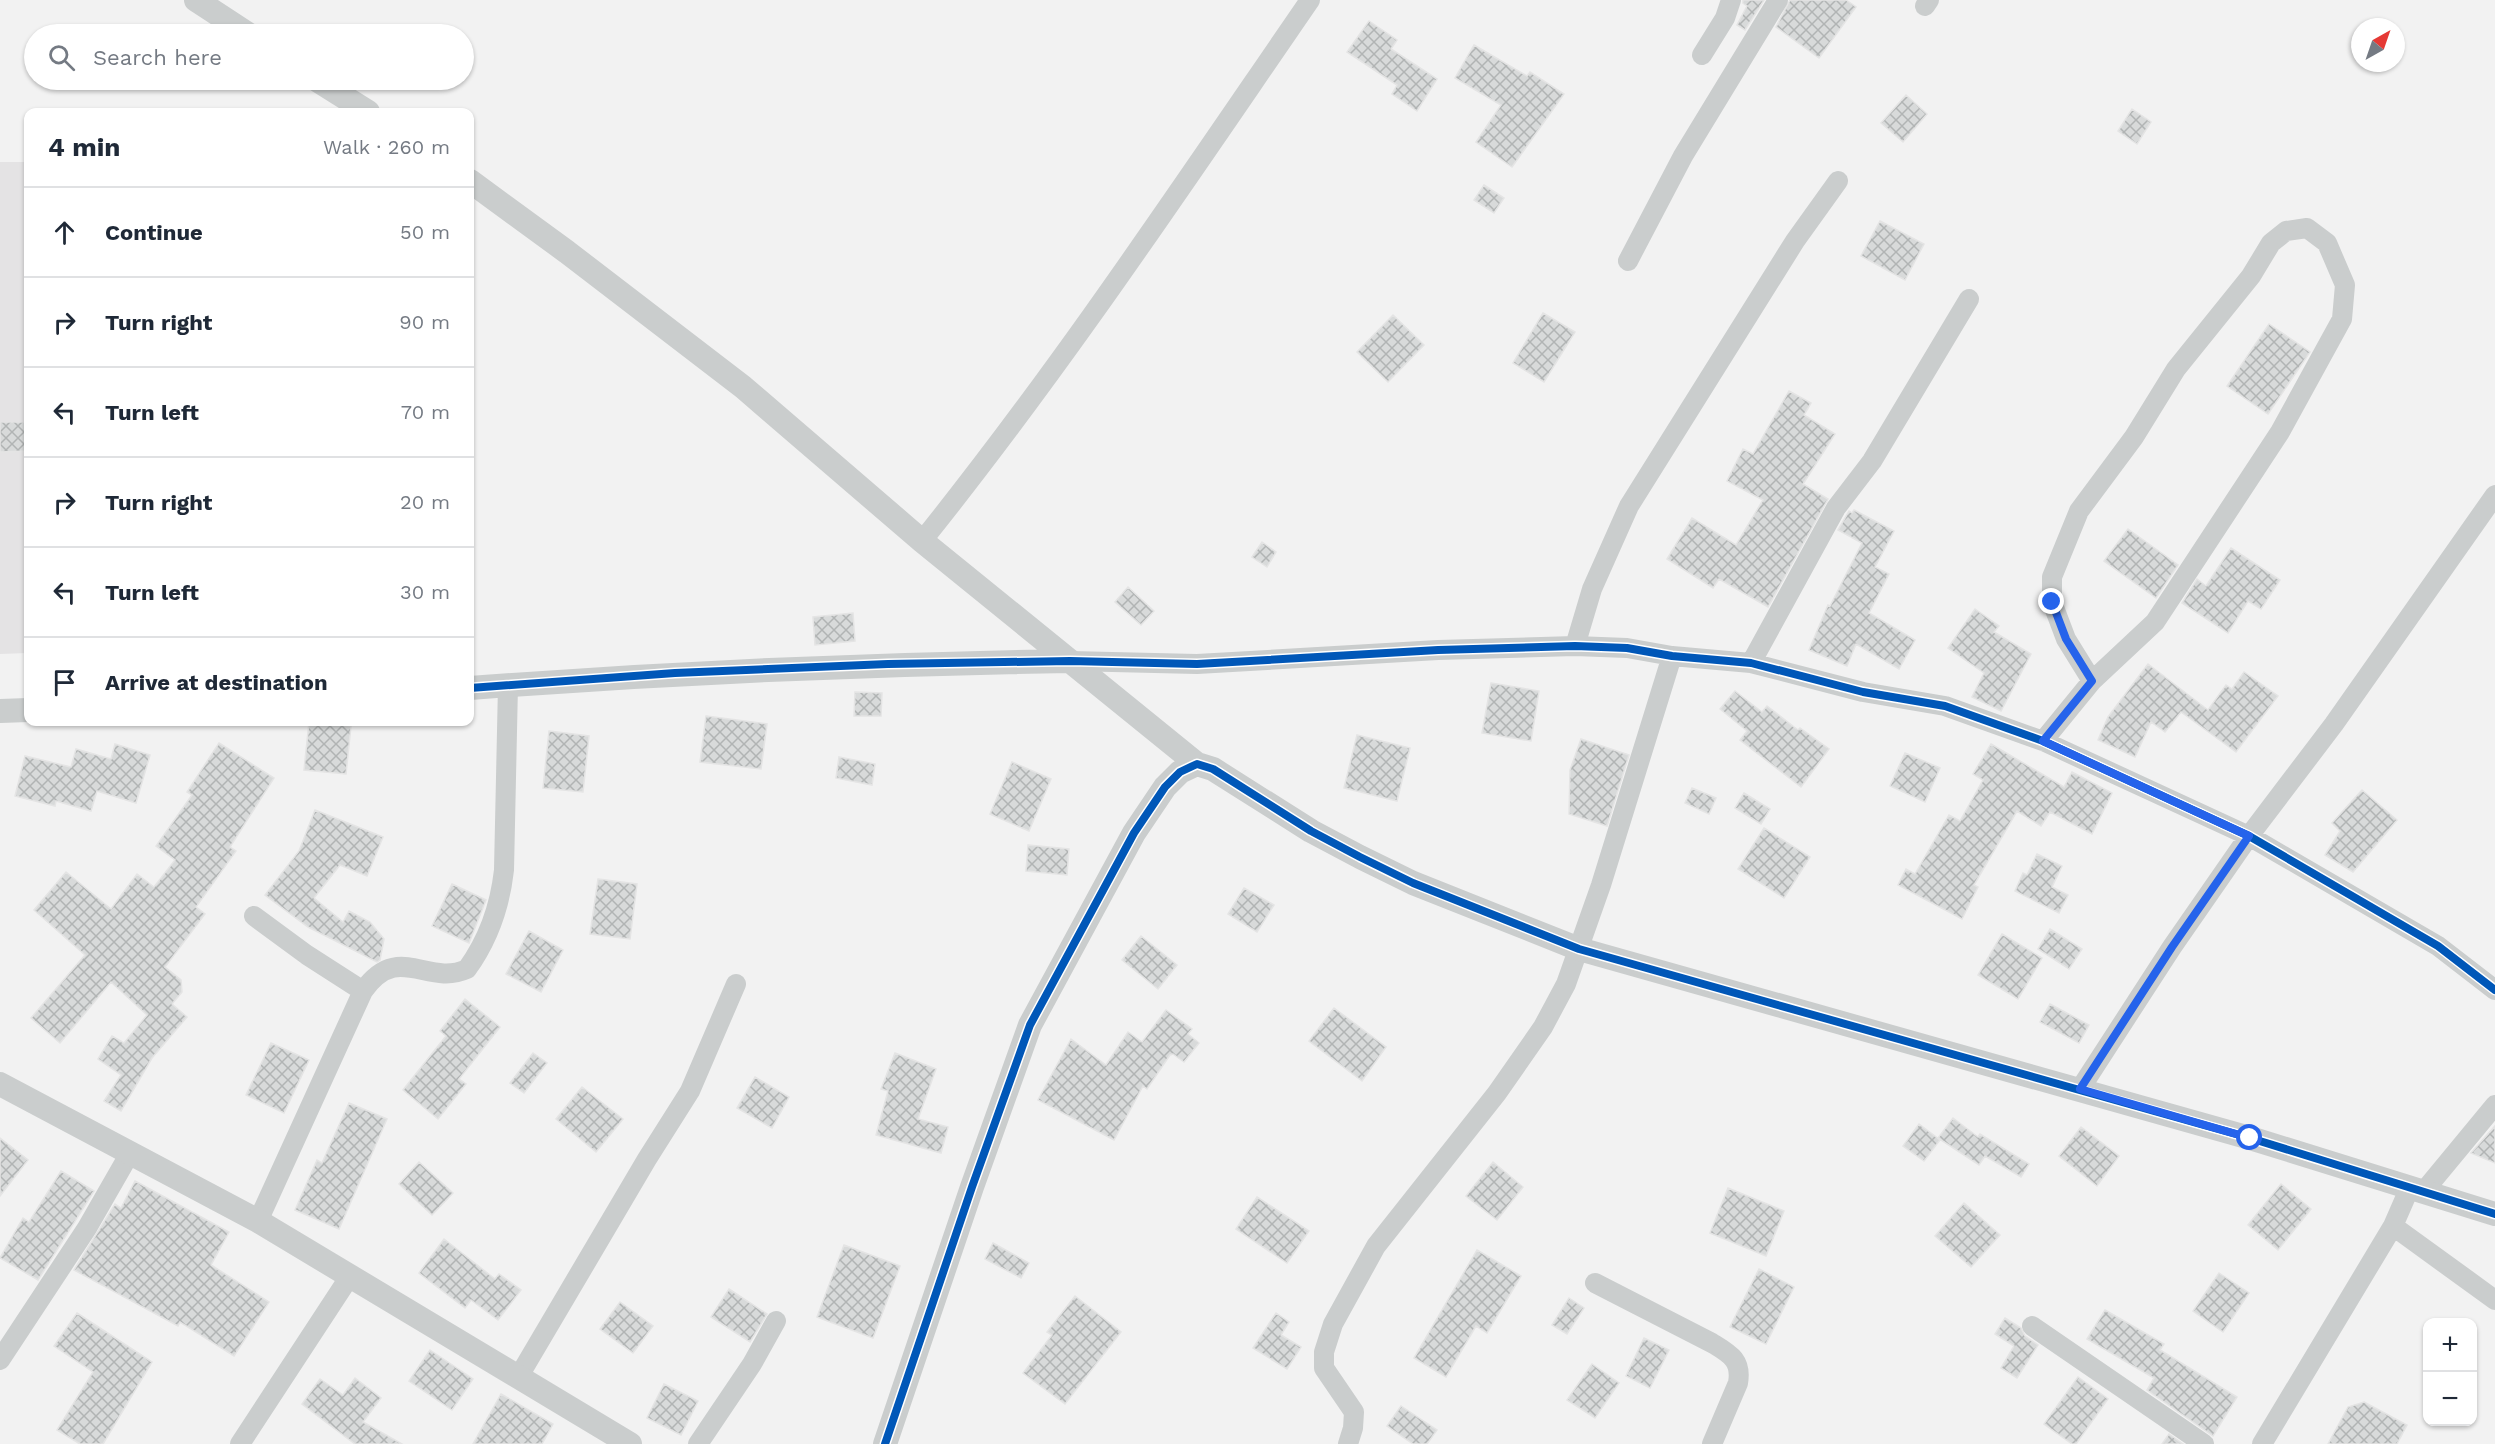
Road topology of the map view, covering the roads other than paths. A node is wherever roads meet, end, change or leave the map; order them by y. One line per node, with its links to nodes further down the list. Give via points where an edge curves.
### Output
1 (196, 0): 5 (street)
2 (1310, 0): 14 (street, via 1086,324)
3 (1731, 0): 6 (street, via 1725,18)
4 (1778, 0): 11 (street, via 1683,156)
5 (233, 24)
6 (1702, 54)
7 (333, 90): 8 (street)
8 (362, 108)
9 (1838, 181): 15 (street, via 1795,241 1629,506 1592,589)
10 (474, 185): 14 (street, via 743,387)
11 (1628, 261)
12 (1969, 298): 18 (street, via 1872,461 1836,508)
13 (2495, 495): 26 (street, via 2334,724)
14 (922, 541): 17 (street)
15 (1575, 646): 16 (street, via 1627,648); 17 (street, via 1197,664)
16 (1672, 656): 18 (street); 28 (street)
17 (1070, 661): 20 (street, via 876,664); 25 (street)
18 (1751, 663): 24 (street, via 1863,692 1946,706)
19 (2092, 681): 19 (street, via 2156,622 2280,432 2342,319 2345,285 2327,243 2307,228 2286,231 2271,243 2251,276 2176,369 2079,511 2052,576 2052,602 2066,639); 24 (street)
20 (508, 685): 21 (street); 31 (street, via 504,870 490,927 467,969 446,976 395,966 379,974)
21 (474, 688)
22 (24, 710): 23 (street)
23 (0, 711)
24 (2043, 741): 26 (street)
25 (1197, 764): 28 (street, via 1213,769 1311,831 1413,883); 50 (street, via 1180,772 1165,787 1134,833 1030,1025)
26 (2249, 836): 30 (street, via 2438,946); 33 (street)
27 (254, 916): 31 (street)
28 (1580, 948): 33 (street); 51 (street, via 1543,1027 1497,1093 1376,1246 1333,1324 1324,1352 1324,1368 1353,1412)
29 (736, 984): 46 (street, via 690,1091)
30 (2495, 990)
31 (363, 992): 38 (street)
32 (0, 1084): 35 (street)
33 (2080, 1089): 36 (street)
34 (2495, 1105): 36 (street)
35 (130, 1153): 38 (street); 45 (street, via 87,1228)
36 (2417, 1190): 37 (street); 39 (street)
37 (2495, 1214)
38 (258, 1221): 40 (street)
39 (2393, 1226): 42 (street); 54 (street)
40 (350, 1276): 46 (street); 47 (street)
41 (1595, 1283): 52 (street, via 1712,1342 1737,1363 1738,1383)
42 (2495, 1300)
43 (776, 1321): 49 (street)
44 (2032, 1326): 53 (street)
45 (0, 1360)
46 (519, 1376): 48 (street)
47 (240, 1444)
48 (630, 1444)
49 (698, 1444)
50 (885, 1444)
51 (1348, 1444)
52 (1712, 1444)
53 (2204, 1444)
54 (2262, 1444)

